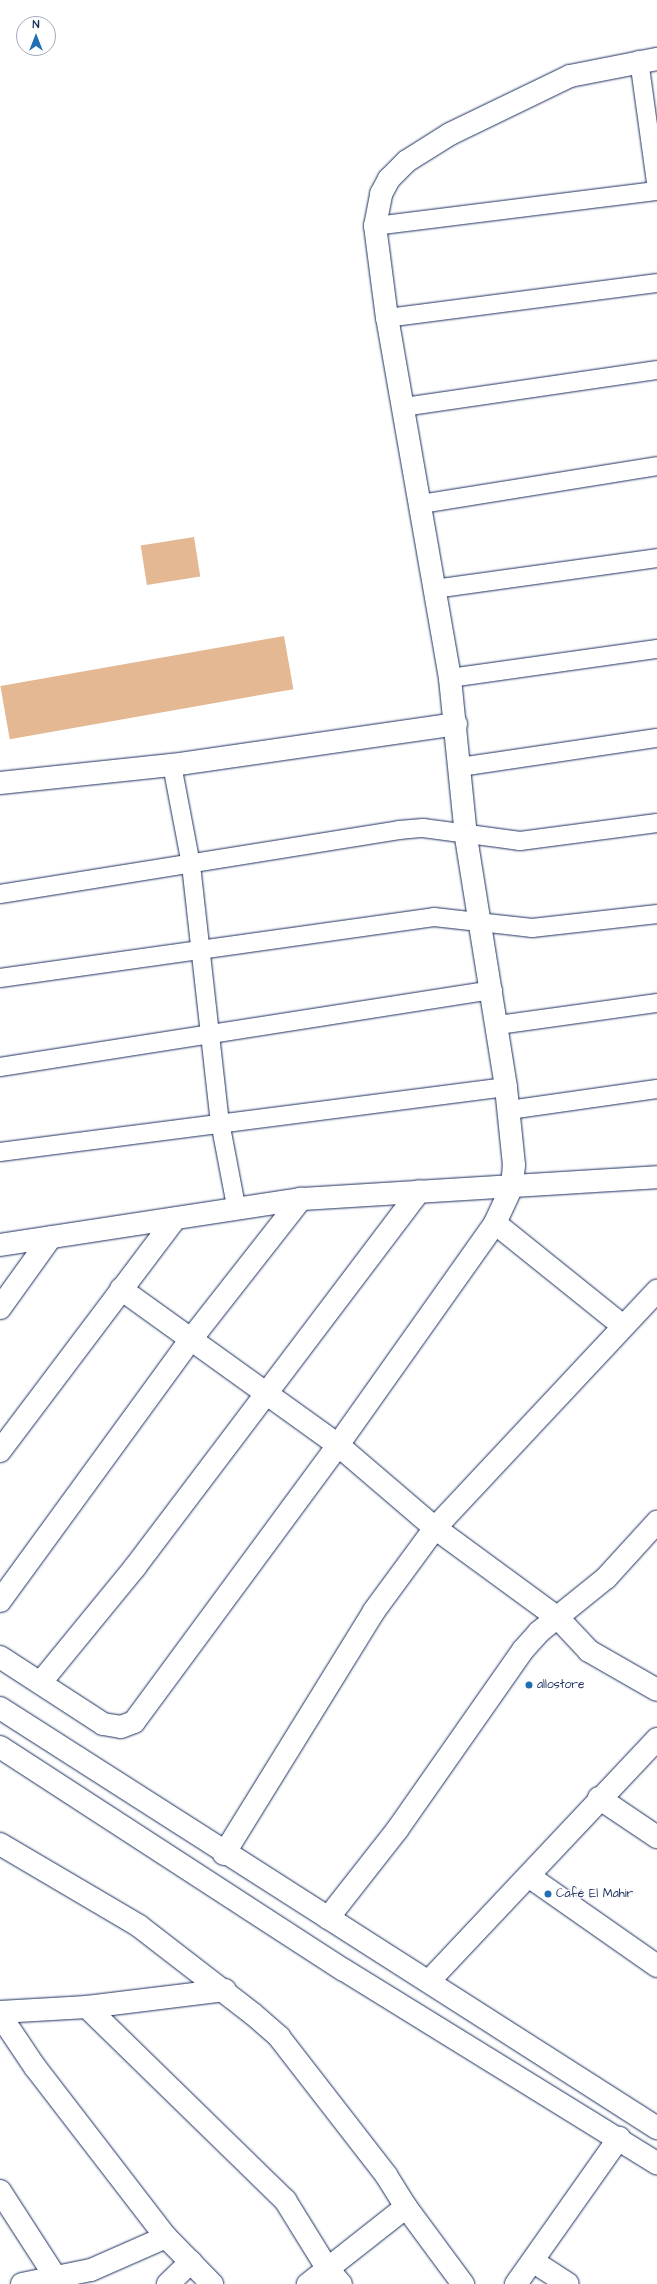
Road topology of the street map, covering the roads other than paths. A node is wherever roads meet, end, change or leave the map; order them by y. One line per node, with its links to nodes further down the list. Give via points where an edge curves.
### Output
1 (648, 60): 2 (lane); 3 (street, via 570,76 450,134 413,157 389,178 381,194)
2 (657, 190): 3 (lane)
3 (375, 226): 5 (street)
4 (657, 283): 5 (lane)
5 (387, 318): 7 (street)
6 (657, 370): 7 (lane)
7 (402, 407): 9 (street)
8 (657, 466): 9 (lane)
9 (421, 504): 11 (street)
10 (657, 558): 11 (lane)
11 (434, 589): 13 (street)
12 (657, 649): 13 (lane)
13 (450, 678): 14 (street)
14 (456, 724): 16 (street); 17 (street)
15 (657, 738): 17 (lane)
16 (172, 765): 18 (street); 21 (lane)
17 (460, 767): 20 (street)
18 (0, 783)
19 (657, 823): 20 (lane, via 520,841)
20 (466, 836): 21 (lane, via 423,828 399,830); 24 (street)
21 (191, 865): 22 (lane); 25 (lane)
22 (0, 894)
23 (657, 914): 24 (lane, via 532,928)
24 (479, 922): 25 (lane, via 428,918); 27 (street)
25 (203, 952): 26 (lane); 30 (lane)
26 (0, 978)
27 (492, 990): 29 (street); 30 (lane)
28 (657, 1003): 29 (lane)
29 (498, 1025): 32 (street)
30 (211, 1036): 31 (lane); 35 (lane)
31 (0, 1067)
32 (506, 1087): 34 (street); 35 (lane)
33 (657, 1089): 34 (lane)
34 (509, 1110): 38 (street)
35 (220, 1122): 36 (lane); 41 (lane)
36 (0, 1152)
37 (657, 1177): 38 (street)
38 (512, 1187): 39 (street); 43 (street)
39 (419, 1191): 40 (street); 51 (street)
40 (301, 1199): 41 (street); 50 (street)
41 (236, 1206): 42 (street)
42 (175, 1219): 44 (street); 46 (street)
43 (495, 1223): 49 (street); 52 (street)
44 (51, 1237): 45 (street); 48 (street)
45 (0, 1244)
46 (121, 1289): 50 (street); 53 (street)
47 (657, 1291): 49 (street)
48 (0, 1308)
49 (623, 1326): 55 (street)
50 (192, 1338): 51 (street); 56 (street)
51 (266, 1390): 52 (street); 59 (street, via 135,1567)
52 (338, 1445): 55 (street); 59 (street, via 134,1722 121,1727 103,1724)
53 (0, 1450)
54 (657, 1522): 57 (street, via 606,1578)
55 (435, 1528): 57 (street); 67 (street, via 366,1624)
56 (0, 1601)
57 (558, 1618): 60 (street, via 589,1651); 69 (street, via 523,1650 397,1830)
58 (0, 1657): 59 (street)
59 (41, 1682)
60 (657, 1690)
61 (0, 1708): 67 (street)
62 (656, 1740): 64 (street)
63 (0, 1747): 77 (street, via 344,1970)
64 (599, 1798): 65 (street); 68 (street)
65 (657, 1837)
66 (0, 1844): 72 (street, via 139,1926)
67 (224, 1854): 69 (street)
68 (530, 1877): 70 (street); 71 (street)
69 (328, 1918): 71 (street)
70 (657, 1966)
71 (430, 1980): 76 (street)
72 (225, 1990): 73 (street); 80 (street, via 279,2037 386,2175)
73 (86, 2007): 74 (street); 84 (street, via 285,2200)
74 (0, 2012)
75 (0, 2015): 81 (street, via 35,2067)
76 (657, 2128)
77 (619, 2138): 78 (street); 83 (street)
78 (657, 2163)
79 (0, 2191): 85 (street)
80 (406, 2207): 84 (street); 90 (street)
81 (166, 2237): 82 (street); 85 (street, via 91,2270)
82 (191, 2262): 87 (street); 88 (street)
83 (534, 2262): 91 (street); 92 (street)
84 (334, 2276): 89 (street)
85 (56, 2278): 86 (street)
86 (22, 2284)
87 (168, 2284)
88 (212, 2284)
89 (308, 2284)
90 (463, 2284)
91 (516, 2284)
92 (568, 2284)

